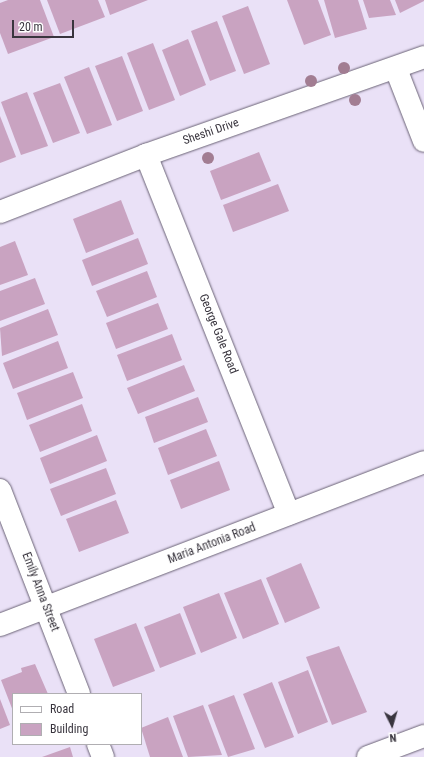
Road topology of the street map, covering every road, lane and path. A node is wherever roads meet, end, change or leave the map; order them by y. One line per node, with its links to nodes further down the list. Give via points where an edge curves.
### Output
1 (424, 57): 2 (street, Sheshi Drive)
2 (396, 69): 3 (street); 4 (street, Sheshi Drive)
3 (424, 141)
4 (146, 155): 5 (street, Sheshi Drive); 8 (street, George Gale Road)
5 (0, 212)
6 (424, 462): 8 (street, Maria Antonia Road)
7 (0, 490): 9 (street, Emily Anna Street)
8 (289, 514): 9 (street, Maria Antonia Road)
9 (46, 607): 10 (street, Maria Antonia Road); 11 (street, Emily Anna Street)
10 (0, 625)
11 (78, 693)
12 (424, 736): 14 (street)
13 (98, 745): 15 (street)
14 (381, 755)
15 (102, 757)

